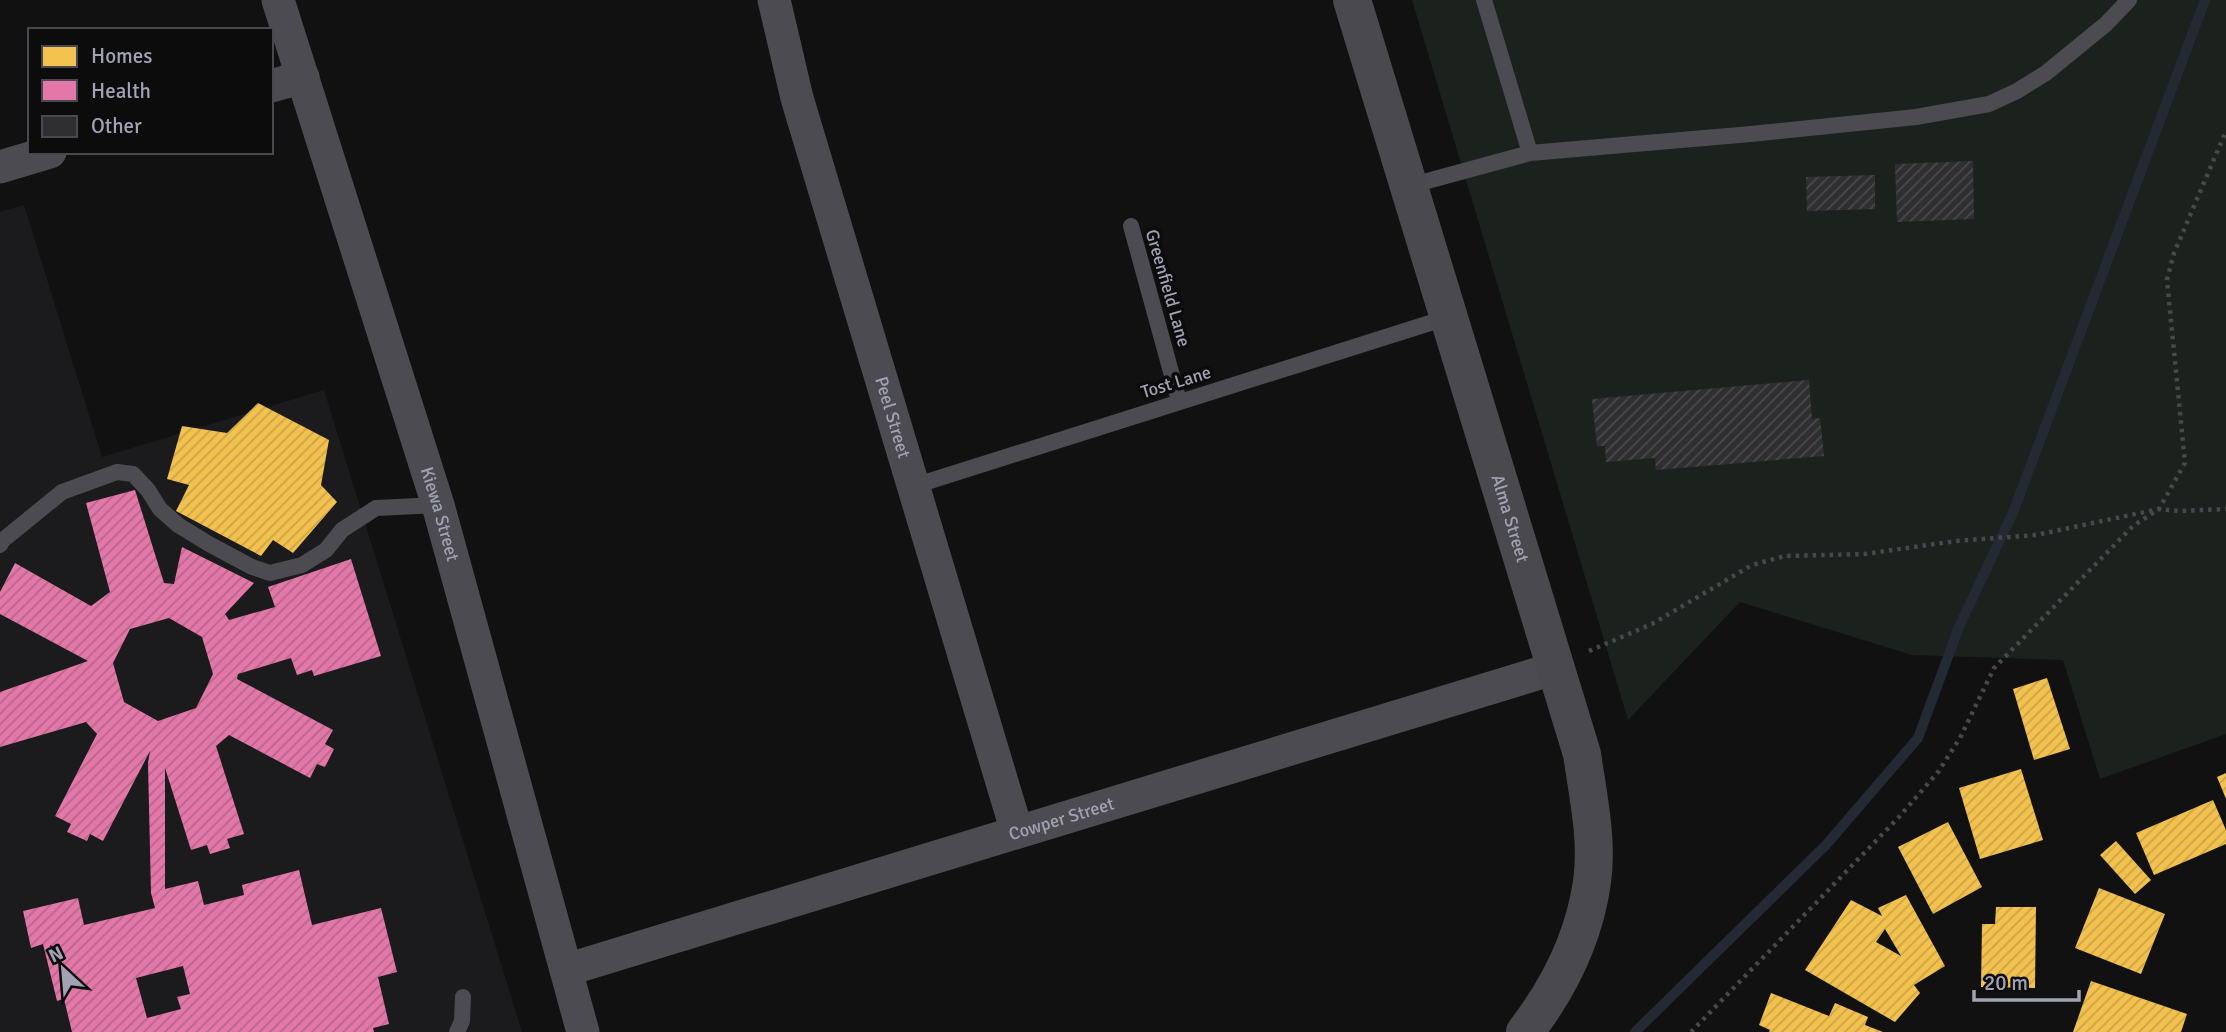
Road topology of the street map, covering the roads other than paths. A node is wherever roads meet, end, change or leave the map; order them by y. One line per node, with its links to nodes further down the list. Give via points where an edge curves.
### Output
1 (278, 0): 6 (street, Kiewa Street)
2 (774, 0): 15 (street, Peel Street, via 797,98)
3 (1352, 0): 11 (street, Alma Street)
4 (1484, 0): 8 (lane)
5 (2129, 0): 8 (lane, via 2046,73 1989,104 1916,117)
6 (303, 77): 7 (street); 16 (street, Kiewa Street)
7 (273, 85)
8 (1530, 153): 11 (lane)
9 (43, 154): 10 (street)
10 (0, 167)
11 (1409, 186): 13 (street, Alma Street)
12 (1130, 226): 14 (lane, Greenfield Lane)
13 (1449, 317): 14 (lane, Tost Lane); 18 (street, Alma Street)
14 (1179, 401): 15 (lane, Tost Lane)
15 (914, 486): 19 (street, Peel Street)
16 (438, 505): 17 (lane, via 376,508 302,565 270,573 178,525 133,474 117,472 62,492); 20 (street, Kiewa Street)
17 (0, 545)
18 (1556, 668): 19 (street, Cowper Street); 24 (street, Alma Street, via 1582,754 1592,821 1592,882 1575,949 1549,1001)
19 (1017, 832): 20 (street, Cowper Street)
20 (566, 970): 23 (street, Kiewa Street)
21 (463, 997): 22 (lane)
22 (457, 1032)
23 (583, 1032)
24 (1525, 1032)

